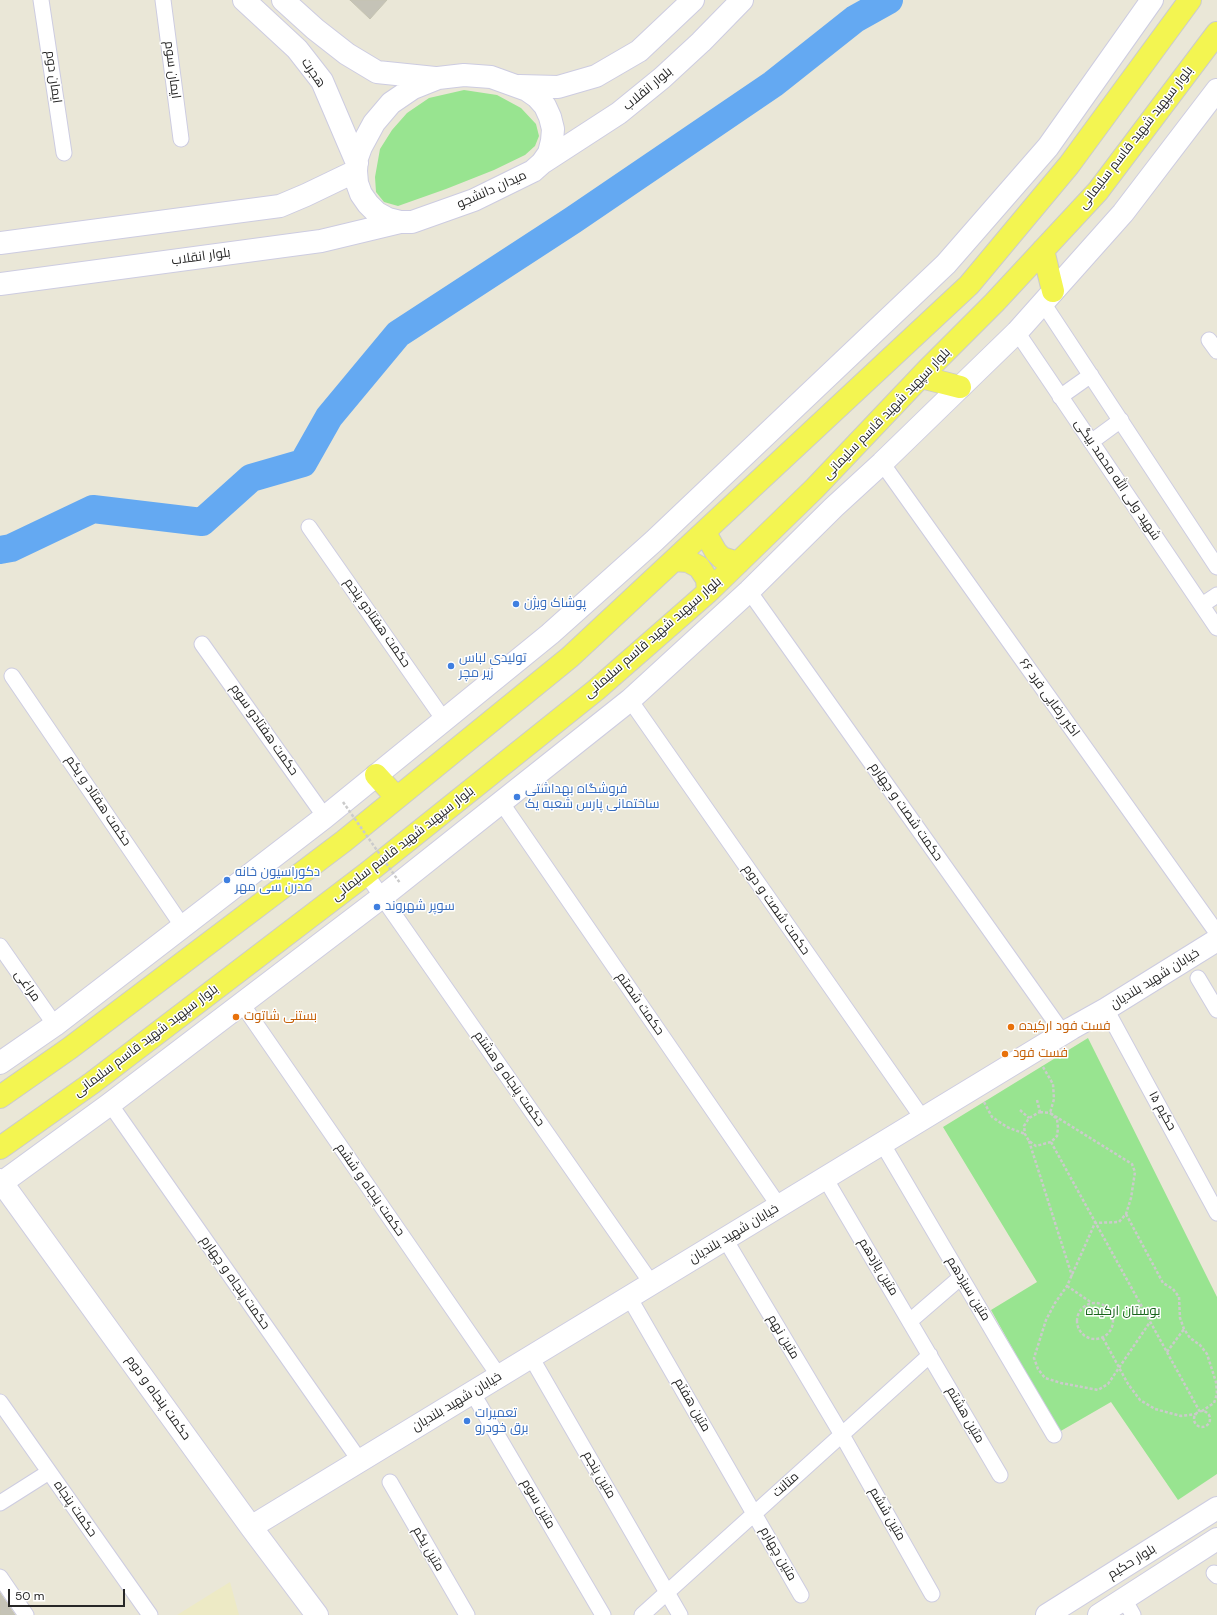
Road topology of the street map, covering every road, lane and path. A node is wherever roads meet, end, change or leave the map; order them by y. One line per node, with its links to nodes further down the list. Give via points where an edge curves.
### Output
1 (41, 0): 14 (street, ایمان دوم)
2 (164, 0): 13 (street, ایمان سوم)
3 (244, 0): 16 (street, هجرت, via 297,49 322,81)
4 (283, 0): 10 (street, via 347,54 377,72)
5 (693, 0): 11 (street, via 639,51 596,76 558,87)
6 (742, 0): 15 (street, بلوار انقلاب, via 662,78 619,113)
7 (1152, 0): 43 (street, via 1048,147 946,264 654,541 550,634)
8 (1190, 0): 31 (main road, via 1069,165 969,285)
9 (1217, 33): 19 (main road, بلوار سپهبد شهید قاسم سلیمانی, via 1098,191)
10 (438, 78): 11 (street, میدان دانشجو, via 464,74 491,77); 16 (street, میدان دانشجو, via 413,88 391,104 374,124 362,147)
11 (516, 86): 15 (street, میدان دانشجو, via 537,97 550,117 552,141 549,153)
12 (1217, 90): 21 (street, via 1123,213)
13 (181, 139)
14 (64, 153)
15 (542, 163): 17 (street, میدان دانشجو, via 533,171 474,200 412,222)
16 (356, 167): 17 (street, میدان دانشجو, via 357,183 368,204 377,213); 18 (street, via 280,206)
17 (400, 222): 20 (street, بلوار انقلاب, via 320,241)
18 (0, 243)
19 (1043, 250): 21 (main road); 24 (main road, بلوار سپهبد شهید قاسم سلیمانی)
20 (0, 284)
21 (1048, 297): 22 (street); 23 (street)
22 (1016, 332): 25 (street); 26 (street, شهید ولی الله محمد بیگی)
23 (1092, 375): 26 (street); 27 (street)
24 (921, 377): 25 (main road); 33 (main road, بلوار سپهبد شهید قاسم سلیمانی, via 815,488)
25 (960, 387): 29 (street)
26 (1060, 396): 28 (street, شهید ولی الله محمد بیگی)
27 (1121, 420): 28 (street); 34 (street)
28 (1091, 442): 38 (street, شهید ولی الله محمد بیگی)
29 (882, 463): 35 (street); 53 (street, ۶۶ اکبر رضایی فرد)
30 (309, 527): 43 (street, حکمت هفتادو پنجم)
31 (707, 530): 32 (main road); 33 (main road, via 711,546 716,552 722,558)
32 (674, 560): 36 (main road, via 688,561 699,568 707,579); 45 (main road, via 570,657)
33 (738, 563): 36 (main road, بلوار سپهبد شهید قاسم سلیمانی)
34 (1217, 567)
35 (749, 591): 42 (street); 61 (street, حکمت شصت و چهارم)
36 (708, 592): 49 (main road, بلوار سپهبد شهید قاسم سلیمانی, via 596,690)
37 (1217, 595): 38 (street)
38 (1202, 605): 39 (street, شهید ولی الله محمد بیگی)
39 (1217, 628)
40 (202, 644): 48 (street, حکمت هفتادو سوم)
41 (12, 676): 52 (street, حکمت هفتاد و یکم)
42 (630, 700): 47 (street); 72 (street, حکمت شصت و دوم)
43 (444, 720): 44 (street)
44 (376, 775): 45 (main road); 46 (street)
45 (397, 798): 65 (main road, via 70,1048)
46 (343, 802): 48 (street); 50 (path, bridge)
47 (501, 802): 50 (street); 81 (street, حکمت شصتم)
48 (325, 817): 52 (street)
49 (366, 874): 51 (street, حکمت پنجاه و هشتم); 77 (main road, بلوار سپهبد شهید قاسم سلیمانی, via 92,1083)
50 (400, 883): 51 (street)
51 (382, 897): 57 (street); 87 (street, حکمت پنجاه و هشتم)
52 (183, 927): 60 (street)
53 (1217, 933)
54 (1217, 940): 58 (street, خیابان شهید بلندیان)
55 (0, 946): 60 (street, مراغی)
56 (1198, 978): 59 (street)
57 (242, 1004): 67 (street); 99 (street, حکمت پنجاه و ششم)
58 (1106, 1009): 61 (street, خیابان شهید بلندیان); 80 (street, حکیم ۱۵)
59 (1217, 1010)
60 (55, 1025): 63 (street)
61 (1063, 1033): 62 (street, خیابان شهید بلندیان)
62 (1034, 1051): 64 (street, خیابان شهید بلندیان); 70 (path, via 1052,1084 1054,1099)
63 (0, 1063)
64 (975, 1087): 72 (street, خیابان شهید بلندیان); 73 (path, via 992,1117 1007,1127)
65 (0, 1097)
66 (1038, 1100): 69 (path)
67 (110, 1104): 79 (street); 106 (street, حکمت پنجاه و چهارم)
68 (1020, 1110): 71 (path)
69 (1040, 1112): 70 (path); 71 (path)
70 (1050, 1113): 75 (path, via 1057,1119 1058,1128 1057,1136); 82 (path, via 1132,1164 1135,1172 1134,1183)
71 (1029, 1118): 73 (path, via 1024,1126)
72 (923, 1119): 76 (street, خیابان شهید بلندیان)
73 (1025, 1134): 74 (path)
74 (1029, 1141): 75 (path, via 1036,1146); 85 (path)
75 (1051, 1142): 83 (path)
76 (882, 1143): 78 (street, خیابان شهید بلندیان); 86 (street, متین سیزدهم)
77 (0, 1148)
78 (825, 1178): 81 (street, خیابان شهید بلندیان); 91 (street, متین یازدهم)
79 (1, 1182): 113 (street, حکمت پنجاه و دوم)
80 (1215, 1204)
81 (779, 1206): 84 (street, خیابان شهید بلندیان)
82 (1126, 1214): 83 (path, via 1119,1222); 93 (path, via 1163,1283 1173,1289 1179,1297)
83 (1096, 1223): 85 (path); 92 (path)
84 (725, 1239): 87 (street, خیابان شهید بلندیان); 104 (street, متین نهم)
85 (1072, 1276): 88 (path)
86 (961, 1277): 91 (street); 105 (street, متین سیزدهم)
87 (652, 1284): 89 (street, خیابان شهید بلندیان)
88 (1067, 1286): 90 (path); 98 (path, via 1055,1303 1044,1327 1034,1358 1038,1369 1045,1378 1098,1390 1108,1384)
89 (629, 1297): 97 (street, خیابان شهید بلندیان); 112 (street, متین هفتم)
90 (1092, 1304): 94 (path, via 1105,1306 1112,1314 1111,1330); 94 (path, via 1079,1314 1078,1327 1091,1339)
91 (910, 1321): 96 (street, متین یازدهم)
92 (1150, 1322): 95 (path); 98 (path)
93 (1184, 1329): 95 (path); 102 (path, via 1207,1354 1216,1382 1217,1394 1214,1403)
94 (1103, 1338): 98 (path)
95 (1167, 1352): 102 (path)
96 (930, 1355): 104 (street, متانت); 108 (street, متین هشتم)
97 (531, 1357): 99 (street, خیابان شهید بلندیان); 116 (street, متین پنجم)
98 (1119, 1369): 103 (path, via 1140,1400 1155,1409 1181,1416)
99 (499, 1376): 100 (street, خیابان شهید بلندیان)
100 (472, 1392): 106 (street, خیابان شهید بلندیان); 124 (street, متین سوم)
101 (0, 1402): 107 (street, حکمت پنجاه)
102 (1201, 1412): 103 (path); 103 (path, via 1210,1416 1207,1426 1196,1424)
103 (1196, 1414)
104 (842, 1435): 112 (street, متانت); 117 (street, متین ششم)
105 (1054, 1435)
106 (360, 1461): 113 (street, خیابان شهید بلندیان)
107 (49, 1472): 110 (street); 121 (street, حکمت پنجاه)
108 (1000, 1475)
109 (390, 1482): 123 (street, متین یکم)
110 (0, 1503)
111 (1217, 1508): 127 (street, بلوار حکیم)
112 (755, 1513): 116 (street, متانت); 118 (street, متین چهارم)
113 (251, 1527): 122 (street, حکمت پنجاه و دوم)
114 (1217, 1539): 119 (street, بلوار حکیم)
115 (0, 1577): 120 (street)
116 (667, 1592): 125 (street, متانت); 126 (street, متین پنجم)
117 (932, 1594)
118 (801, 1595)
119 (1129, 1607): 128 (street, بلوار حکیم)
120 (26, 1615)
121 (150, 1615)
122 (317, 1615)
123 (467, 1615)
124 (603, 1615)
125 (642, 1615)
126 (680, 1615)
127 (1047, 1615)
128 (1099, 1615)

